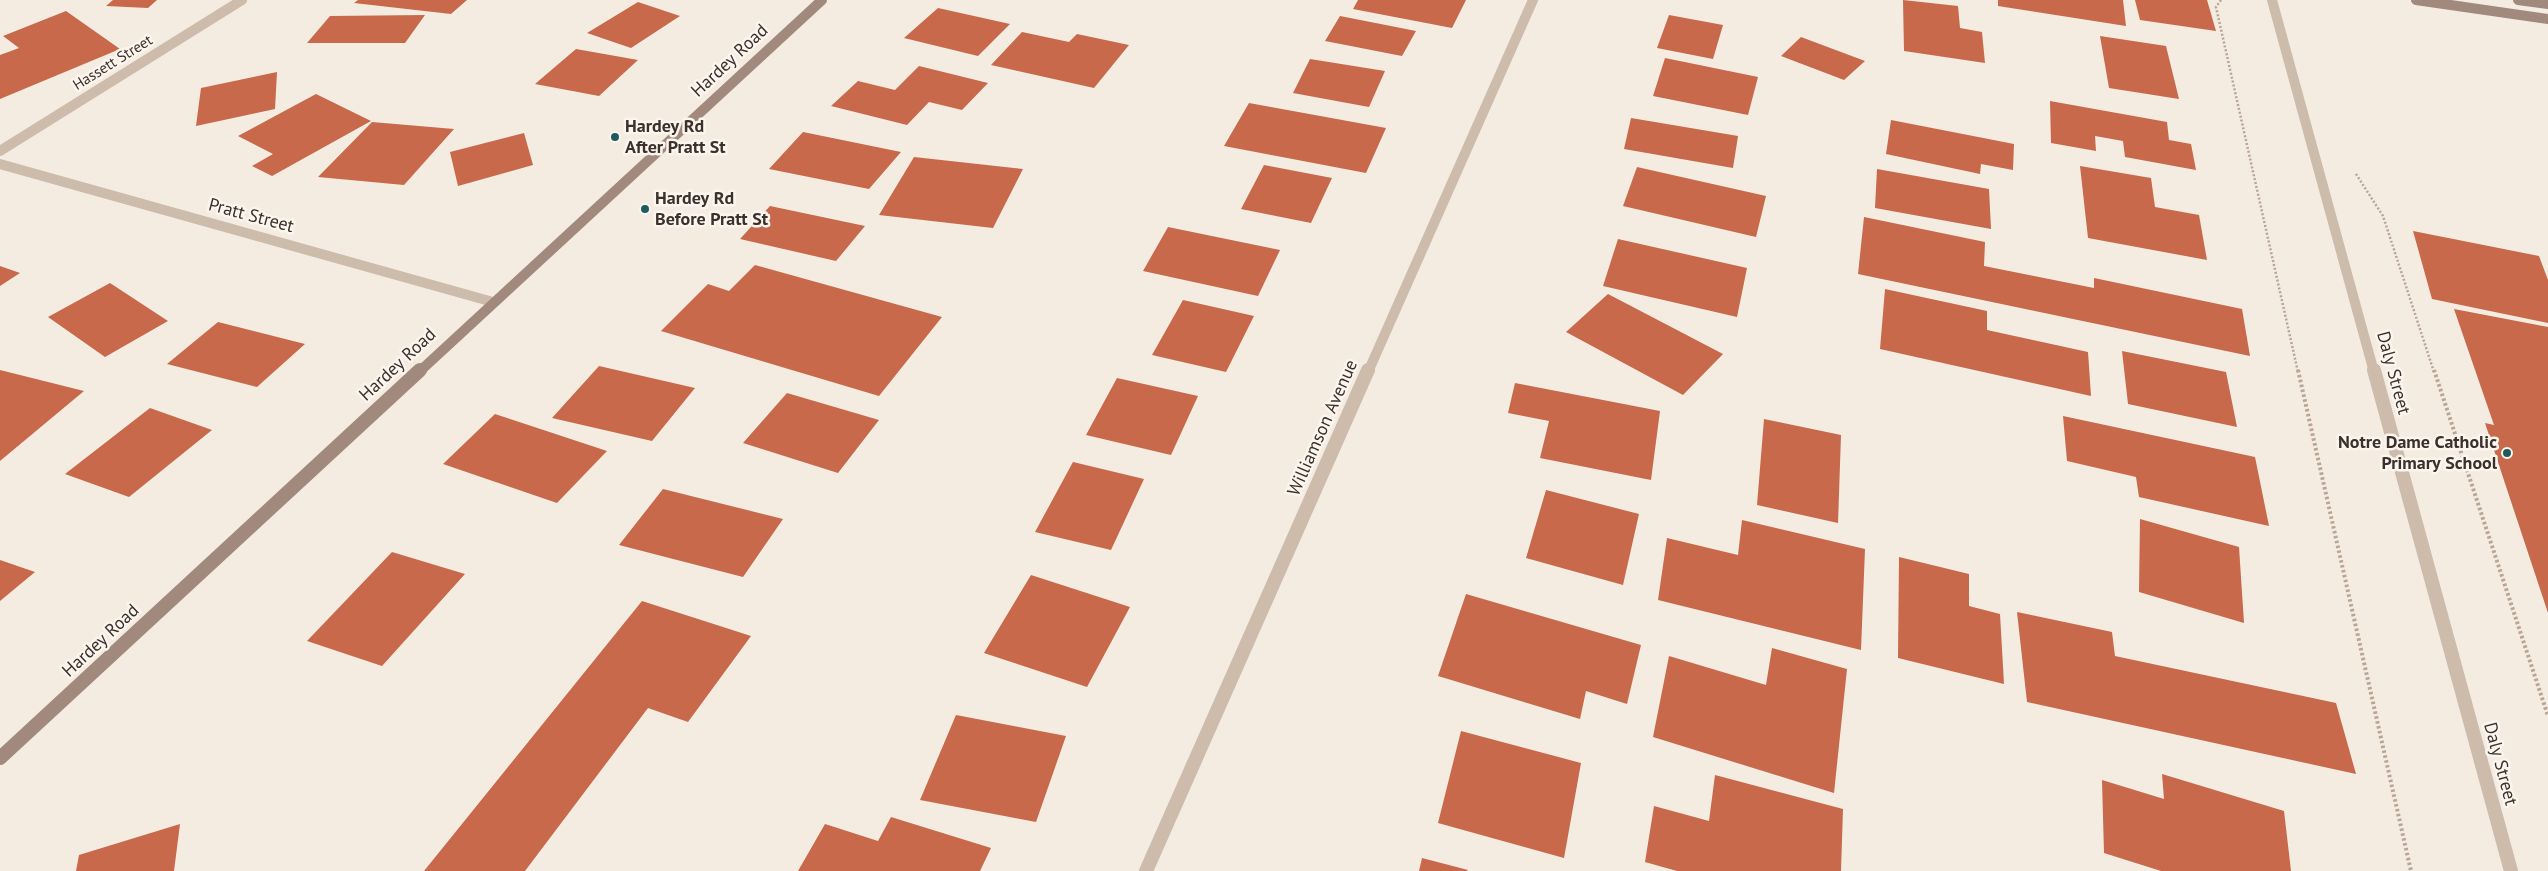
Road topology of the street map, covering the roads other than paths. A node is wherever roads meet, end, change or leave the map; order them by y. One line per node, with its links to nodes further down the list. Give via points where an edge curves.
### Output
1 (242, 0): 9 (street, Hassett Street)
2 (822, 0): 11 (street, Hardey Road)
3 (1533, 0): 13 (street, Williamson Avenue)
4 (2272, 0): 14 (street, Daly Street)
5 (2416, 0): 8 (street)
6 (2518, 0): 7 (street)
7 (2548, 4)
8 (2548, 19)
9 (0, 151)
10 (0, 164): 11 (street, Pratt Street)
11 (493, 302): 12 (street, Hardey Road)
12 (0, 758)
13 (1146, 871)
14 (2511, 871)

